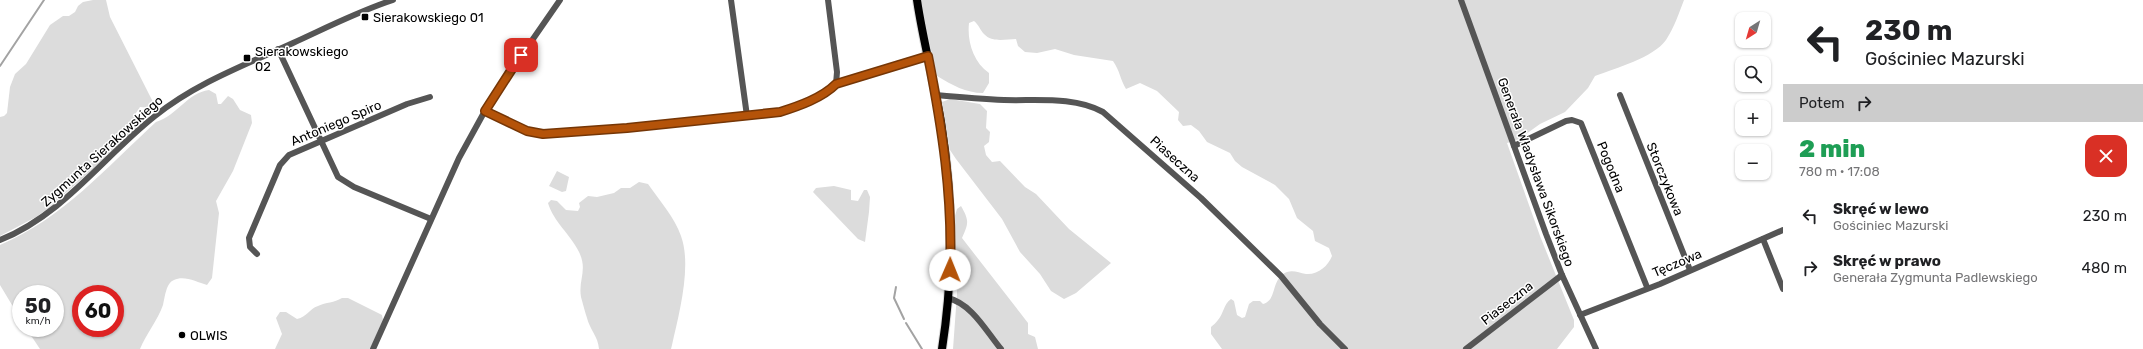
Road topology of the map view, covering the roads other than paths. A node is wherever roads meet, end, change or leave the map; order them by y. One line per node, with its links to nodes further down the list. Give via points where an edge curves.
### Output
1 (393, 0): 7 (street, Zygmunta Sierakowskiego)
2 (560, 0): 13 (street)
3 (731, 0): 14 (street)
4 (828, 0): 9 (street, via 837,72)
5 (917, 0): 8 (main road)
6 (1461, 0): 16 (street, Generała Władysława Sikorskiego)
7 (278, 50): 15 (street); 20 (street, Zygmunta Sierakowskiego, via 212,79 168,106 48,214 22,231)
8 (928, 56): 9 (street); 10 (main road)
9 (836, 84): 14 (street, via 796,107)
10 (936, 95): 26 (main road, via 945,149 950,205 951,253); 31 (street, Piaseczna, via 1072,102 1087,104 1104,112 1202,198 1281,276 1320,324)
11 (1620, 96): 22 (street, Storczykowa)
12 (430, 97): 15 (street, Antoniego Spiro)
13 (485, 111): 14 (street, via 527,131 543,134); 17 (street, via 459,158)
14 (747, 116)
15 (320, 141): 17 (street, via 333,170 342,180); 21 (street, Antoniego Spiro, via 289,155 280,165 249,238 250,247)
16 (1514, 146): 23 (street, Generała Władysława Sikorskiego); 24 (street, Pogodna, via 1566,121 1581,123)
17 (431, 219): 28 (street)
18 (1783, 230): 19 (street, Tęczowa)
19 (1763, 239): 22 (street, Tęczowa); 25 (street)
20 (0, 240)
21 (256, 254)
22 (1690, 270): 24 (street, Tęczowa)
23 (1562, 275): 27 (street, Generała Władysława Sikorskiego); 32 (street, Piaseczna)
24 (1647, 287): 27 (street, Tęczowa)
25 (1783, 289)
26 (948, 298): 29 (main road); 30 (street, via 959,301 968,308)
27 (1580, 315): 33 (street, Generała Władysława Sikorskiego)
28 (373, 349)
29 (942, 349)
30 (1001, 349)
31 (1345, 349)
32 (1466, 349)
33 (1596, 349)

